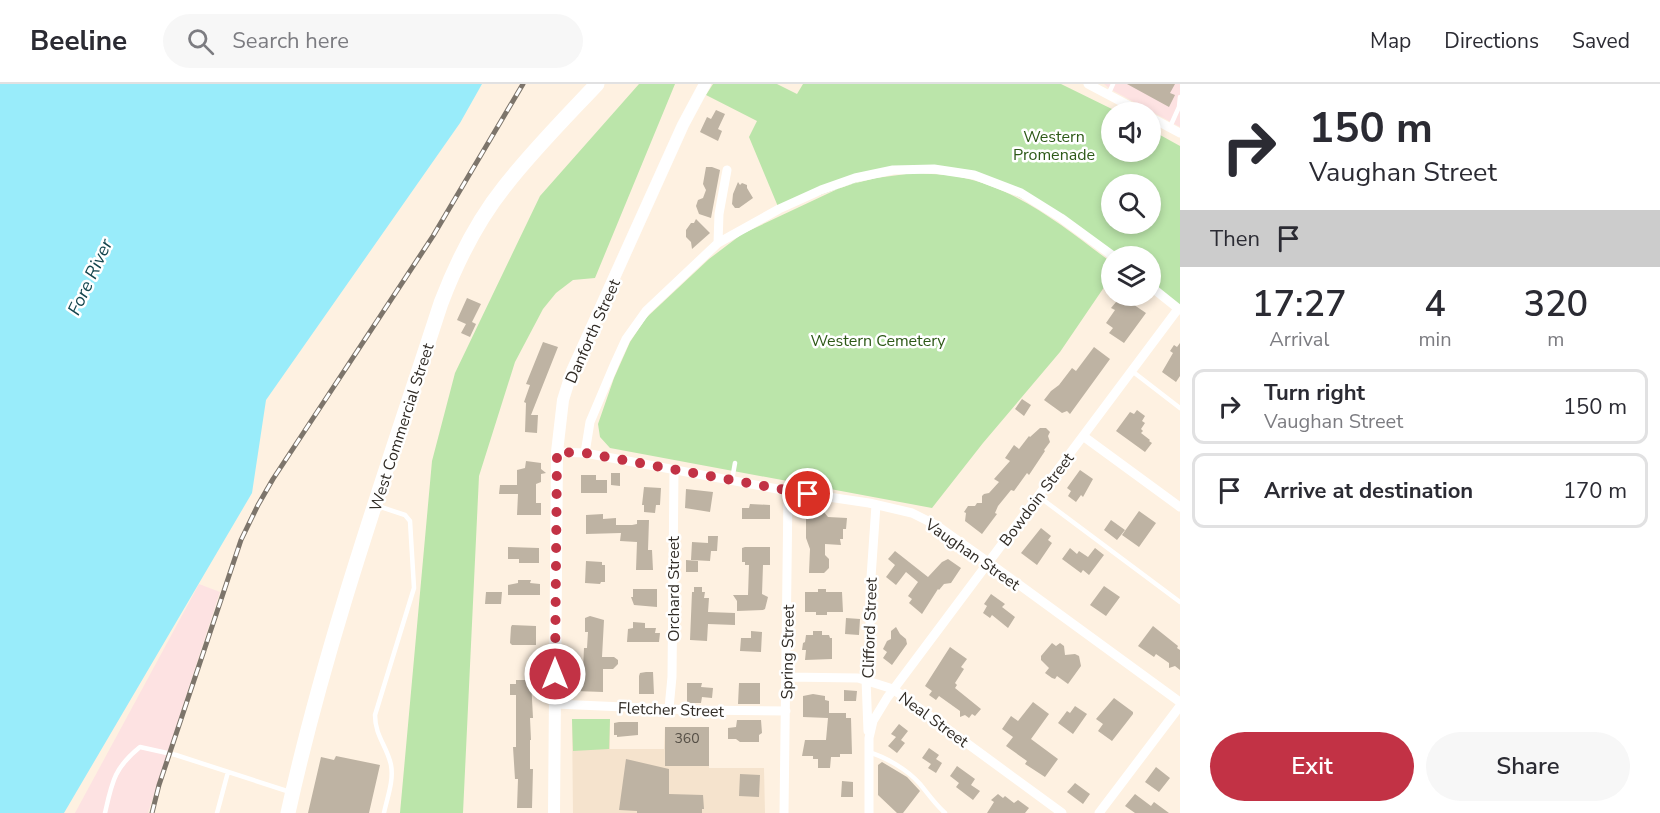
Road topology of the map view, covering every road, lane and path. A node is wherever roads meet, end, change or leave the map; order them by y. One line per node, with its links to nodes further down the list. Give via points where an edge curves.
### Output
1 (705, 84): 19 (street, Danforth Street, via 572,371 561,408)
2 (1088, 84): 5 (street)
3 (1113, 84): 5 (lane)
4 (590, 87): 27 (main road, West Commercial Street, via 503,187 472,236 441,303)
5 (1108, 95): 7 (street)
6 (1180, 97): 9 (lane)
7 (1122, 102)
8 (1161, 122): 9 (street)
9 (1170, 127): 10 (street)
10 (1180, 133)
11 (727, 170): 12 (street)
12 (718, 243): 13 (street, via 779,209 855,178 893,170 934,169 974,175 1021,193); 20 (street, via 635,324 590,422)
13 (1101, 247)
14 (1161, 295): 15 (street)
15 (1179, 309): 16 (street, Bowdoin Street)
16 (1132, 371): 17 (lane); 18 (street, Bowdoin Street)
17 (1180, 408)
18 (1083, 435): 25 (street, Bowdoin Street); 28 (street)
19 (557, 452): 20 (street, Vaughan Street); 34 (street, Danforth Street)
20 (585, 453): 22 (street, Vaughan Street)
21 (735, 463): 23 (lane)
22 (674, 470): 23 (street, Vaughan Street); 36 (street, Orchard Street)
23 (732, 480): 24 (street, Vaughan Street)
24 (788, 491): 26 (street, Vaughan Street); 31 (street, Spring Street)
25 (1038, 496): 29 (street, Bowdoin Street); 30 (lane)
26 (876, 505): 29 (street, Vaughan Street, via 912,513 936,525); 32 (street, Clifford Street, via 870,669)
27 (375, 506): 40 (main road, West Commercial Street, via 316,696); 44 (lane, via 405,515 410,521 414,573 412,598 375,716 375,728 391,765)
28 (1180, 507)
29 (988, 562): 33 (street, Bowdoin Street); 35 (street, Vaughan Street)
30 (1180, 602)
31 (786, 677): 32 (street, Neal Street); 37 (street, Spring Street)
32 (866, 679): 33 (street, Neal Street); 38 (street, Clifford Street)
33 (893, 689): 38 (street, Clifford Street, via 873,721); 49 (street, Neal Street)
34 (556, 704): 36 (street, Fletcher Street); 45 (street, Danforth Street)
35 (1180, 704): 50 (street)
36 (669, 708): 37 (street, Fletcher Street)
37 (786, 711): 46 (street, Spring Street)
38 (868, 752): 47 (street, Clifford Street); 48 (lane, via 881,755 920,783)
39 (228, 772): 40 (lane); 41 (lane, via 140,747 125,759 112,781); 42 (lane)
40 (293, 793): 43 (main road, West Commercial Street)
41 (105, 813)
42 (217, 813)
43 (288, 813)
44 (384, 813)
45 (554, 813)
46 (784, 813)
47 (869, 813)
48 (945, 813)
49 (1062, 813)
50 (1100, 813)

